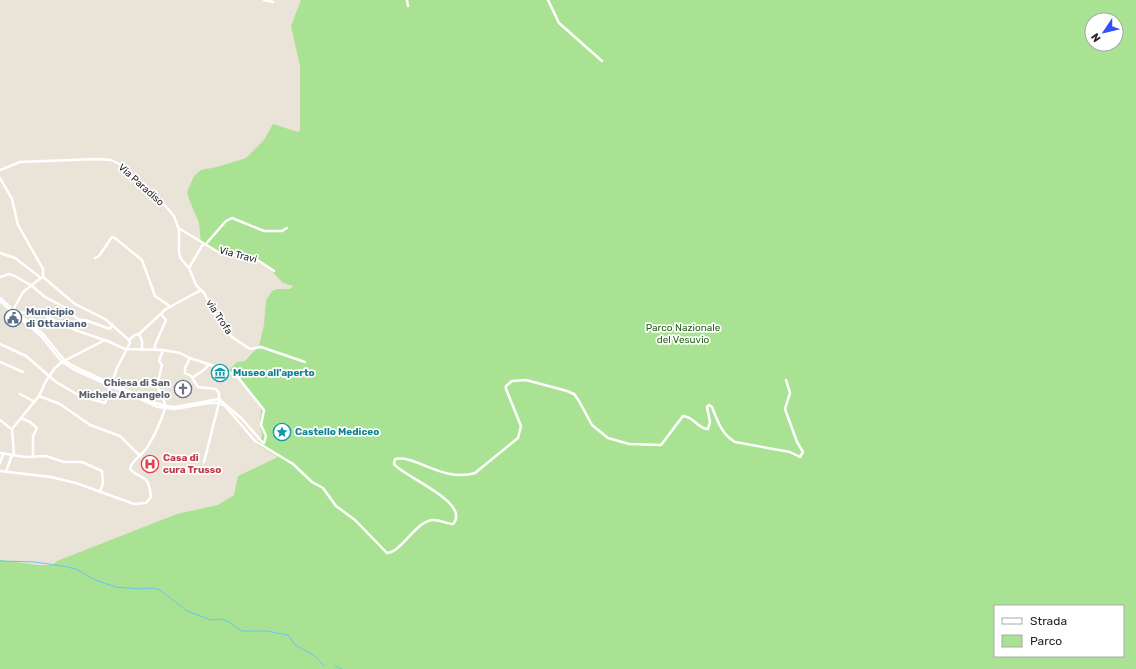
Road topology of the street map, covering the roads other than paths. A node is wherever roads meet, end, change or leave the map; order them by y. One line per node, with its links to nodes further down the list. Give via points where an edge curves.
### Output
1 (264, 0): 4 (street)
2 (407, 0): 5 (street)
3 (548, 0): 6 (street, via 559,23)
4 (273, 2)
5 (408, 6)
6 (602, 62)
7 (0, 170): 10 (street, Via Paradiso, via 20,162 111,160 127,169 162,202 174,216)
8 (0, 178): 17 (street, via 12,199 18,225 42,269)
9 (287, 228): 11 (street, via 282,231 264,231 232,218 226,221)
10 (179, 229): 11 (street, Via Travi); 14 (street, Via Paradiso, via 180,257)
11 (204, 245): 14 (street); 15 (street, Via Travi, via 223,253 256,258)
12 (0, 253): 17 (street, via 15,258)
13 (95, 258): 21 (street, via 112,237 115,238 142,260 155,296)
14 (189, 268): 19 (street, Via Paradiso, via 196,285)
15 (274, 271)
16 (0, 277): 18 (street, via 9,274)
17 (42, 277): 18 (street); 24 (street, via 75,304)
18 (32, 286): 22 (street, via 23,292); 24 (street, via 45,298 64,307 79,320 110,329)
19 (202, 290): 21 (street); 36 (street, via Trofa, via 232,337 250,349 261,347)
20 (0, 300): 22 (street); 35 (street, via 41,336)
21 (170, 307): 23 (street)
22 (14, 311): 26 (street, via 42,314 75,330); 35 (street, via 43,334)
23 (161, 314): 25 (street); 31 (street, via 166,320)
24 (112, 324): 27 (street)
25 (139, 334): 27 (street); 30 (street)
26 (105, 340): 29 (street); 35 (street)
27 (129, 340): 29 (street)
28 (0, 344): 39 (street, via 26,356)
29 (128, 349): 30 (street); 42 (street, via 117,368)
30 (142, 350): 31 (street)
31 (155, 350): 32 (street)
32 (163, 350): 33 (street); 47 (street, via 159,360 162,365 157,386)
33 (190, 358): 37 (street); 40 (street, via 185,371)
34 (0, 362): 38 (street)
35 (64, 362): 39 (street); 42 (street)
36 (305, 362)
37 (209, 364): 40 (street); 51 (street, via 237,376 262,407 264,412 261,425 266,436)
38 (23, 372)
39 (49, 376): 42 (street, via 80,396 102,403 105,403); 44 (street)
40 (192, 378): 45 (street, via 200,388 218,391)
41 (786, 380): 51 (street, via 790,393 785,409 804,455 797,457 787,452 735,442 722,430 709,405 708,429 683,416 661,444 621,443 608,438 592,426 574,394 537,382 518,379 508,382 506,386 521,426 518,438 475,473 466,476 453,475 400,458 394,461 402,471 450,504 457,518 453,524 429,521 414,531 391,553 387,553 355,520 336,506 319,485)
42 (112, 385): 47 (street, via 151,405)
43 (20, 394): 46 (street)
44 (39, 396): 46 (street); 54 (street, via 60,404 90,425 120,436)
45 (219, 401): 47 (street); 51 (street, via 242,419); 51 (street, via 250,437); 56 (street)
46 (35, 402): 48 (street)
47 (166, 407): 54 (street, via 160,424)
48 (21, 418): 53 (street, via 12,429); 55 (street, via 37,428 33,436)
49 (0, 420): 50 (street)
50 (10, 428)
51 (263, 444)
52 (1, 454): 53 (street); 57 (street)
53 (13, 454): 55 (street); 59 (street)
54 (140, 456): 60 (street, via 130,469 148,481 151,497 146,503 134,504)
55 (33, 457): 60 (street, via 46,456 64,462 82,462 101,470 103,482)
56 (204, 462)
57 (0, 463)
58 (0, 471): 59 (street)
59 (6, 472): 60 (street, via 51,477)
60 (100, 492)

